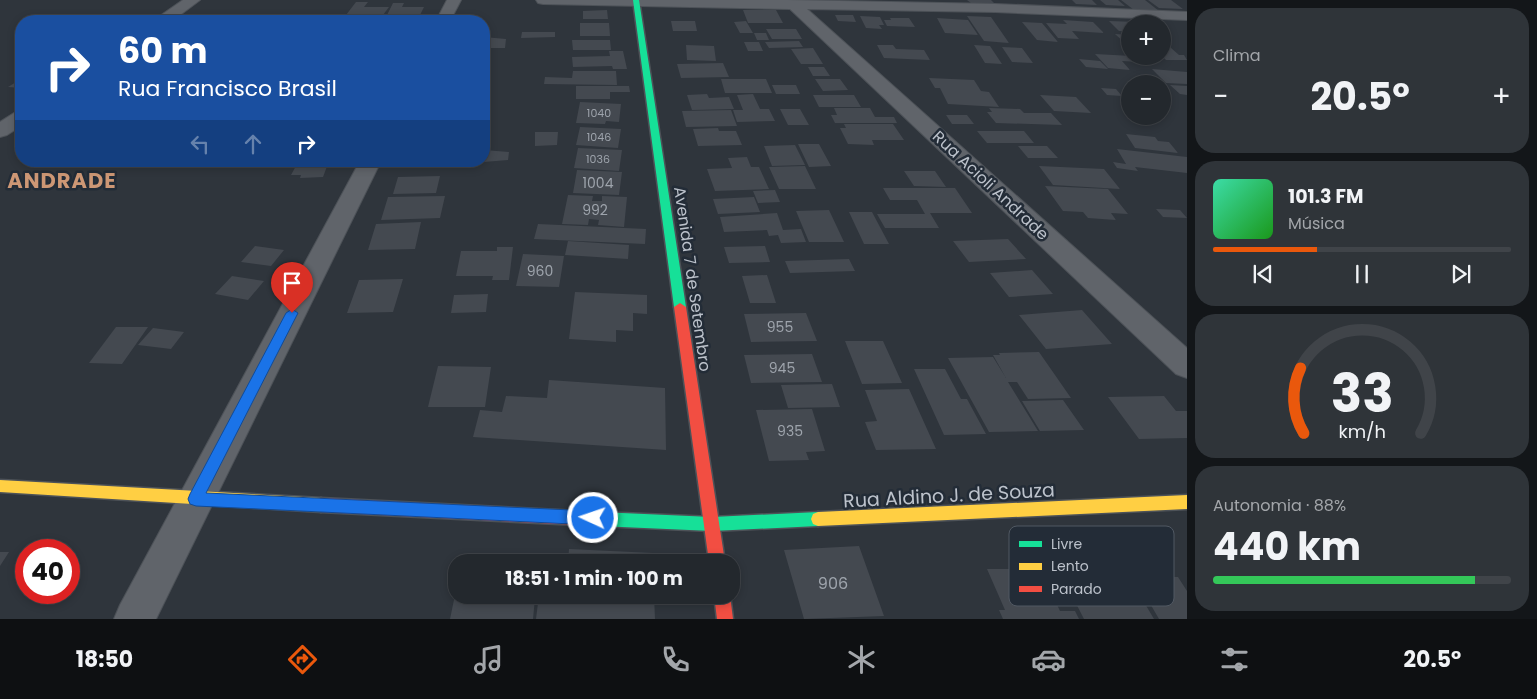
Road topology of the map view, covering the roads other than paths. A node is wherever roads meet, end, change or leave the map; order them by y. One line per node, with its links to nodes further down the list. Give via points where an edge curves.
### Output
1 (193, 0): 6 (street)
2 (454, 0): 7 (street)
3 (543, 0): 4 (street)
4 (636, 1): 5 (street); 20 (street, Avenida 7 de Setembro)
5 (794, 5): 8 (street); 16 (street, Rua Acioli Andrade)
6 (171, 15)
7 (446, 15)
8 (1160, 15)
9 (1171, 15): 10 (street)
10 (1187, 16)
11 (1171, 23): 12 (street)
12 (1180, 30)
13 (15, 121): 14 (street)
14 (0, 131)
15 (368, 167): 18 (street)
16 (1187, 366)
17 (0, 486): 18 (street, Rua Aldino J. de Souza)
18 (196, 499): 20 (street, Rua Aldino J. de Souza); 23 (street)
19 (1183, 508): 20 (street, Rua Aldino J. de Souza)
20 (712, 524): 21 (street, Avenida 7 de Setembro)
21 (716, 554)
22 (723, 604): 24 (street)
23 (134, 619)
24 (725, 619)

